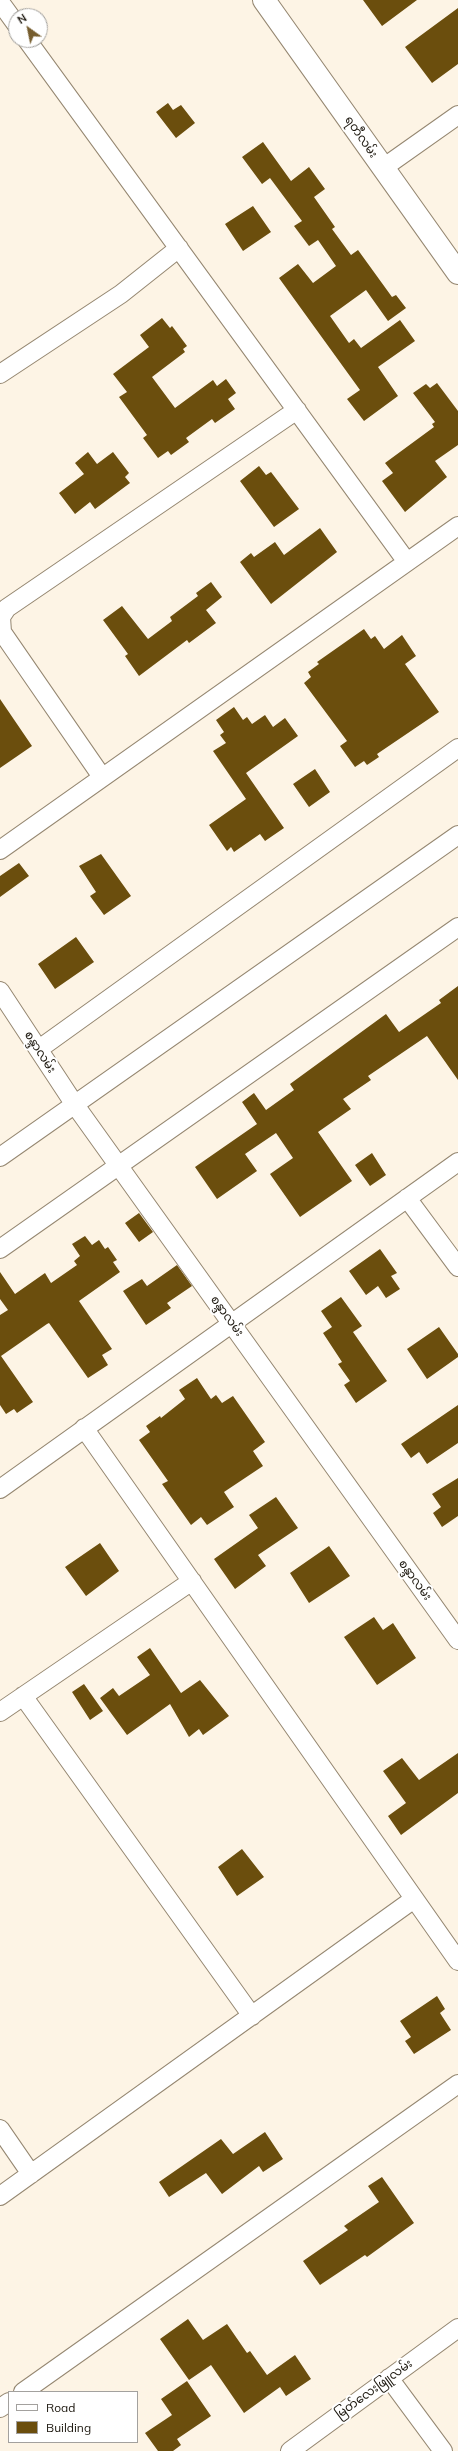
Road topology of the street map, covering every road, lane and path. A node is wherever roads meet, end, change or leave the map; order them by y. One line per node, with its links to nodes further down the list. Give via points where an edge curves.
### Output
1 (264, 0): 6 (street, ရတီလမ်း)
2 (0, 2): 3 (street)
3 (8, 13)
4 (33, 48): 7 (street)
5 (458, 115): 6 (street)
6 (384, 168): 8 (street, ရတီလမ်း)
7 (179, 248): 9 (street, via 121,294); 10 (street)
8 (458, 274)
9 (0, 374)
10 (297, 410): 12 (street); 13 (street, via 7,608)
11 (458, 526): 12 (street)
12 (407, 562): 15 (street)
13 (1, 617): 15 (street, via 2,632)
14 (458, 748): 20 (street)
15 (102, 777): 17 (street)
16 (458, 835): 21 (street)
17 (0, 850)
18 (458, 927): 24 (street)
19 (0, 990): 20 (street, စန္ဒာလမ်း)
20 (39, 1049): 21 (street, စန္ဒာလမ်း)
21 (75, 1104): 22 (street); 24 (street, စန္ဒာလမ်း)
22 (0, 1157)
23 (458, 1162): 25 (street)
24 (118, 1164): 26 (street); 28 (street, စန္ဒာလမ်း)
25 (407, 1198): 27 (street); 28 (street)
26 (0, 1249)
27 (458, 1267)
28 (232, 1323): 29 (street); 32 (street, စန္ဒာလမ်း)
29 (84, 1428): 30 (street); 31 (street)
30 (0, 1489)
31 (192, 1581): 33 (street); 35 (street)
32 (458, 1640)
33 (23, 1696): 34 (street); 37 (street)
34 (0, 1712)
35 (414, 1899): 36 (street); 37 (street)
36 (458, 1961)
37 (252, 2016): 40 (street)
38 (458, 2084): 44 (street)
39 (0, 2129): 40 (street)
40 (31, 2174): 41 (street)
41 (0, 2196)
42 (458, 2328): 43 (street, မြတ်လေးဖြူလမ်း)
43 (389, 2378): 45 (street, မြတ်လေးဖြူလမ်း); 46 (street)
44 (24, 2391)
45 (290, 2451)
46 (443, 2451)

